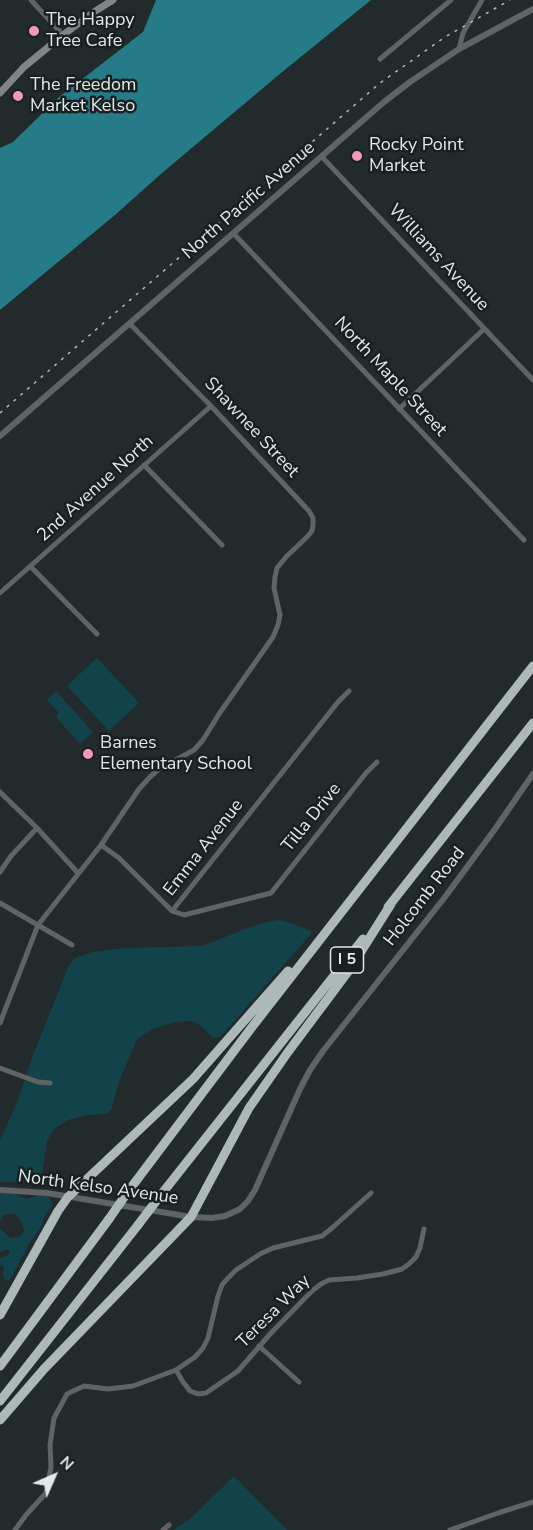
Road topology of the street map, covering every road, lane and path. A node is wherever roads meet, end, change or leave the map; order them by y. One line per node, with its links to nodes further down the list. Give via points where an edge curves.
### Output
1 (31, 0): 6 (street)
2 (113, 0): 6 (main road)
3 (451, 0): 8 (street)
4 (482, 0): 7 (street, via 463,33)
5 (533, 9): 7 (street, North Pacific Avenue)
6 (63, 35): 9 (main road)
7 (459, 49): 10 (street, North Pacific Avenue, via 384,102)
8 (380, 59)
9 (0, 93)
10 (322, 157): 11 (street, North Pacific Avenue); 13 (street, Williams Avenue)
11 (234, 234): 12 (street, North Pacific Avenue); 16 (street, North Maple Street)
12 (130, 324): 15 (street, Shawnee Street); 17 (street, North Pacific Avenue)
13 (484, 329): 14 (street, Williams Avenue); 16 (street)
14 (533, 380)
15 (211, 406): 18 (street, 2nd Avenue North); 31 (street, Shawnee Street, via 309,511 312,531 277,568 274,588 280,615 273,637 203,740 194,750 151,776)
16 (399, 409): 19 (street, North Maple Street)
17 (0, 436)
18 (144, 465): 20 (street); 21 (street, 2nd Avenue North)
19 (524, 540)
20 (222, 545)
21 (31, 567): 22 (street, 2nd Avenue North); 23 (street)
22 (0, 593)
23 (97, 634)
24 (533, 666): 36 (highway, I 5)
25 (349, 691): 37 (street, Emma Avenue)
26 (533, 723): 35 (highway, I 5)
27 (377, 762): 37 (street, Tilla Drive, via 271,893 184,915)
28 (533, 774): 46 (street, Holcomb Road, via 445,897 310,1070 248,1201 225,1216)
29 (0, 792): 30 (street)
30 (37, 828): 32 (street); 33 (street)
31 (101, 845): 33 (street); 37 (street)
32 (0, 872)
33 (78, 873): 38 (street)
34 (0, 903): 38 (street)
35 (391, 904): 46 (highway, via 350,969 249,1108); 53 (highway, I 5, bridge)
36 (344, 909): 45 (highway, via 207,1064); 50 (highway, I 5, bridge)
37 (172, 911)
38 (38, 925): 39 (street); 40 (street)
39 (72, 945)
40 (0, 1023)
41 (0, 1068): 42 (street)
42 (50, 1083)
43 (0, 1190): 45 (street, North Kelso Avenue)
44 (371, 1193): 51 (street, via 322,1236 273,1248 231,1274 222,1285 203,1348)
45 (68, 1197): 46 (street, North Kelso Avenue); 48 (highway)
46 (191, 1217): 54 (highway)
47 (424, 1229): 49 (street, Teresa Way, via 416,1257 402,1269 321,1284)
48 (0, 1315)
49 (259, 1346): 51 (street, Teresa Way, via 238,1371 206,1393 190,1391); 52 (street)
50 (0, 1366)
51 (176, 1370): 57 (street, via 134,1386 84,1386 67,1394 54,1418 46,1493)
52 (299, 1382)
53 (0, 1401)
54 (0, 1420)
55 (533, 1502): 59 (street)
56 (169, 1525): 58 (street)
57 (15, 1530)
58 (163, 1530)
59 (450, 1530)

